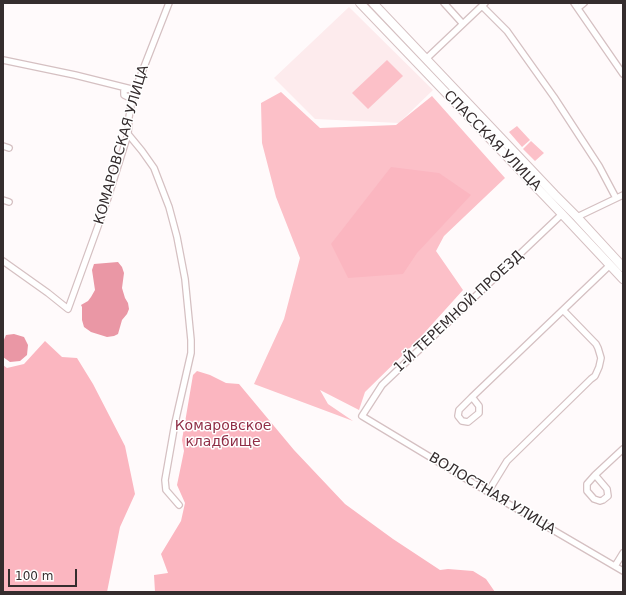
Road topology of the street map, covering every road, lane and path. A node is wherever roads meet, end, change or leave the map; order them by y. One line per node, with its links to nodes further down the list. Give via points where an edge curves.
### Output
1 (169, 3): 14 (street, КОМАРОВСКАЯ УЛИЦА)
2 (360, 3): 9 (street, СПАССКАЯ УЛИЦА)
3 (373, 3): 8 (street, СПАССКАЯ УЛИЦА)
4 (444, 3): 10 (street)
5 (584, 3): 7 (street)
6 (484, 4): 10 (street); 19 (street, via 507,31 554,97 599,166)
7 (576, 5): 13 (street)
8 (383, 14): 9 (street); 11 (street, СПАССКАЯ УЛИЦА)
9 (376, 20): 20 (street, СПАССКАЯ УЛИЦА)
10 (463, 24): 11 (street)
11 (426, 59): 21 (street, СПАССКАЯ УЛИЦА)
12 (3, 60): 14 (street)
13 (623, 74)
14 (133, 90): 15 (street, КОМАРОВСКАЯ УЛИЦА)
15 (128, 134): 22 (street, КОМАРОВСКАЯ УЛИЦА, via 68,309); 32 (street, via 154,168 169,207 185,279 192,340 191,353 165,480 166,490)
16 (3, 146): 17 (street)
17 (9, 148)
18 (623, 195): 19 (street)
19 (616, 198): 21 (street)
20 (562, 214): 23 (street, СПАССКАЯ УЛИЦА); 28 (street, 1-Й ТЕРЕМНОЙ ПРОЕЗД, via 382,384)
21 (577, 217): 24 (street, СПАССКАЯ УЛИЦА)
22 (3, 262)
23 (610, 265): 25 (street, СПАССКАЯ УЛИЦА); 26 (street)
24 (623, 267)
25 (623, 279)
26 (563, 310): 27 (street); 31 (street, via 596,344 601,358 599,367 595,376 507,461)
27 (472, 397): 27 (street, via 479,406 479,413 468,422 462,421 458,416 459,410)
28 (362, 416): 31 (street, ВОЛОСТНАЯ УЛИЦА)
29 (623, 448): 30 (street)
30 (595, 475): 30 (street, via 587,484 587,491 594,499 603,500 608,496 608,489)
31 (488, 492): 34 (street, ВОЛОСТНАЯ УЛИЦА)
32 (179, 505)
33 (623, 553): 34 (street)
34 (615, 566): 35 (street, ВОЛОСТНАЯ УЛИЦА)
35 (623, 571)

